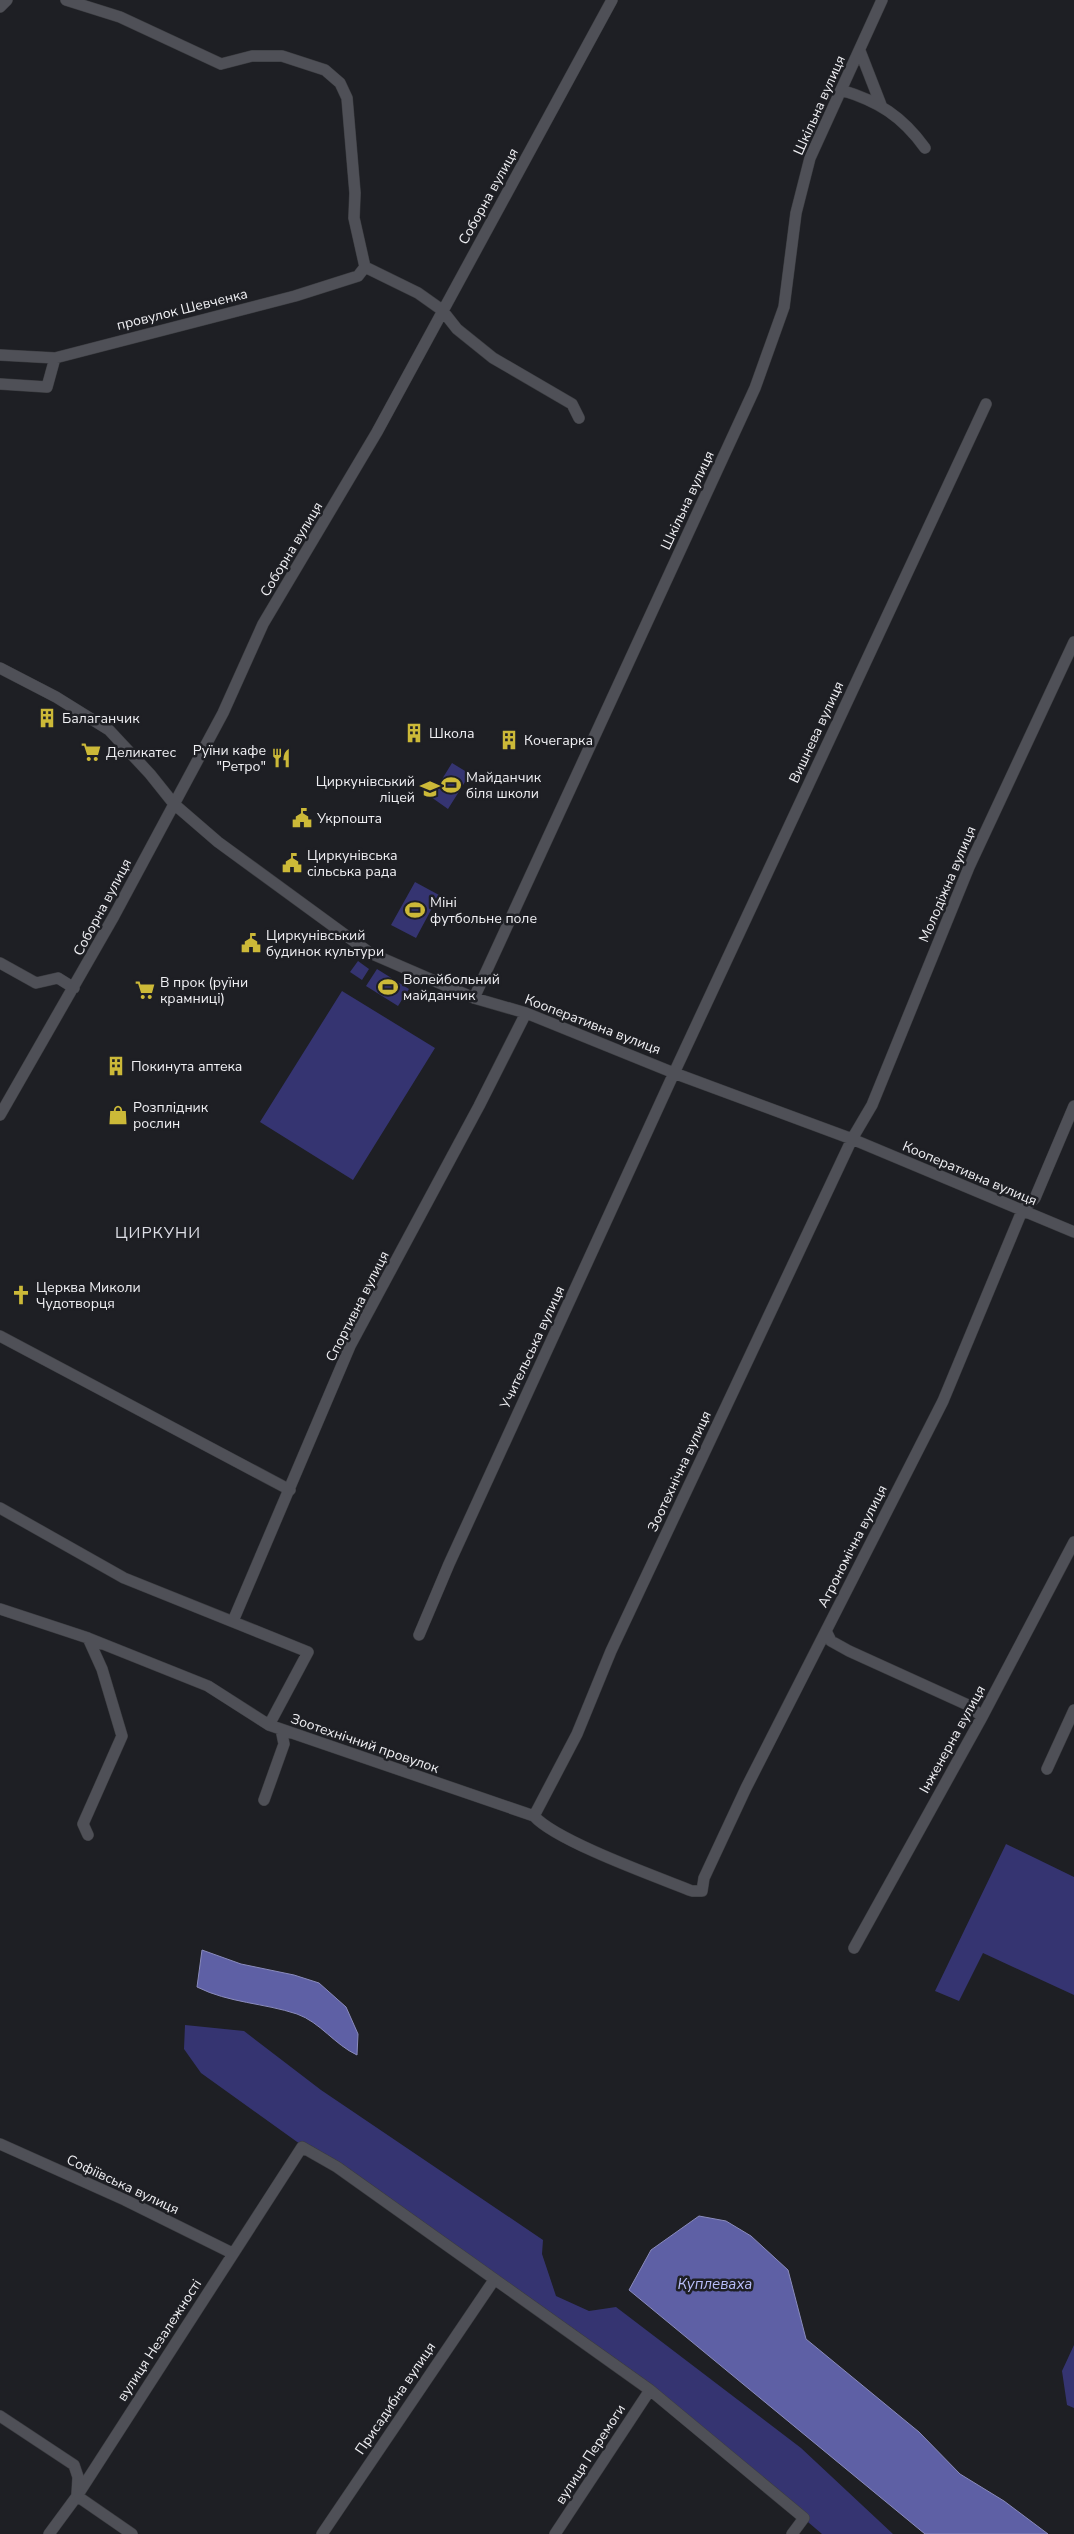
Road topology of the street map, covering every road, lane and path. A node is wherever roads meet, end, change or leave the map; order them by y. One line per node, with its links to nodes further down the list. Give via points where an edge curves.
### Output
1 (7, 0): 5 (street)
2 (66, 0): 10 (street, via 120,17 221,64 252,56 282,56 325,70 340,83 347,98 354,218)
3 (612, 0): 11 (street, Соборна вулиця)
4 (882, 0): 6 (street, Шкільна вулиця)
5 (0, 7)
6 (860, 51): 7 (street, Шкільна вулиця); 8 (street)
7 (841, 90): 8 (street); 22 (street, Шкільна вулиця, via 810,158 796,213 784,307 755,388)
8 (882, 105): 9 (street, via 917,136)
9 (925, 148)
10 (365, 267): 11 (street, via 418,293); 13 (street, провулок Шевченка, via 358,276 295,296)
11 (442, 310): 16 (street, via 457,329 493,358 572,404); 19 (street, Соборна вулиця, via 377,432 263,624 223,713)
12 (0, 355): 13 (street, провулок Шевченка)
13 (55, 358): 14 (street, via 47,387)
14 (0, 384)
15 (986, 404): 24 (street, Вишнева вулиця)
16 (579, 418)
17 (1074, 642): 27 (street, Молодіжна вулиця, via 969,867 872,1105)
18 (0, 668): 19 (street, Кооперативна вулиця, via 109,730)
19 (174, 804): 21 (street, Соборна вулиця); 22 (street, Кооперативна вулиця, via 218,842 370,953)
20 (0, 963): 21 (street, via 36,983 58,978)
21 (74, 988): 26 (street, Соборна вулиця)
22 (474, 998): 23 (street, Кооперативна вулиця)
23 (526, 1013): 24 (street, Кооперативна вулиця); 31 (street, Спортивна вулиця, via 350,1346)
24 (674, 1073): 27 (street, Кооперативна вулиця); 37 (street, Учительська вулиця)
25 (1074, 1106): 28 (street, Агрономічна вулиця, via 1035,1198)
26 (0, 1115)
27 (852, 1139): 28 (street, Кооперативна вулиця); 45 (street, Зоотехнічна вулиця, via 611,1651 576,1734)
28 (1022, 1211): 29 (street, Кооперативна вулиця); 36 (street, Агрономічна вулиця, via 943,1401)
29 (1074, 1232)
30 (0, 1336): 31 (street)
31 (290, 1490): 35 (street, Спортивна вулиця)
32 (0, 1508): 35 (street, Зоотехнічний провулок, via 124,1578)
33 (1074, 1542): 40 (street, Інженерна вулиця)
34 (0, 1609): 38 (street)
35 (233, 1621): 41 (street, Зоотехнічний провулок, via 308,1652)
36 (826, 1631): 40 (street, via 831,1641 849,1651 970,1706); 47 (street, Агрономічна вулиця, via 746,1788 704,1878)
37 (419, 1635)
38 (88, 1638): 41 (street, via 208,1686); 46 (street, via 102,1670 122,1736 83,1824)
39 (1074, 1710): 43 (street)
40 (982, 1717): 48 (street, Інженерна вулиця)
41 (269, 1725): 42 (street, Зоотехнічний провулок)
42 (281, 1729): 44 (street, via 284,1744); 45 (street, Зоотехнічний провулок)
43 (1047, 1768)
44 (264, 1800)
45 (534, 1816): 47 (street, Зоотехнічний провулок, via 543,1826 584,1845 692,1891)
46 (88, 1835)
47 (702, 1891)
48 (854, 1948)
49 (0, 2144): 50 (street, Софіївська вулиця)
50 (232, 2253): 51 (street, вулиця Незалежності, via 302,2147); 54 (street, вулиця Незалежності)
51 (494, 2280): 52 (street); 57 (street, Присадибна вулиця)
52 (650, 2390): 58 (street, вулиця Перемоги); 59 (street, via 804,2518)
53 (0, 2416): 54 (street, via 74,2465 78,2477)
54 (77, 2496): 55 (street, вулиця Незалежності); 56 (street)
55 (49, 2534)
56 (132, 2534)
57 (322, 2534)
58 (555, 2534)
59 (792, 2534)

